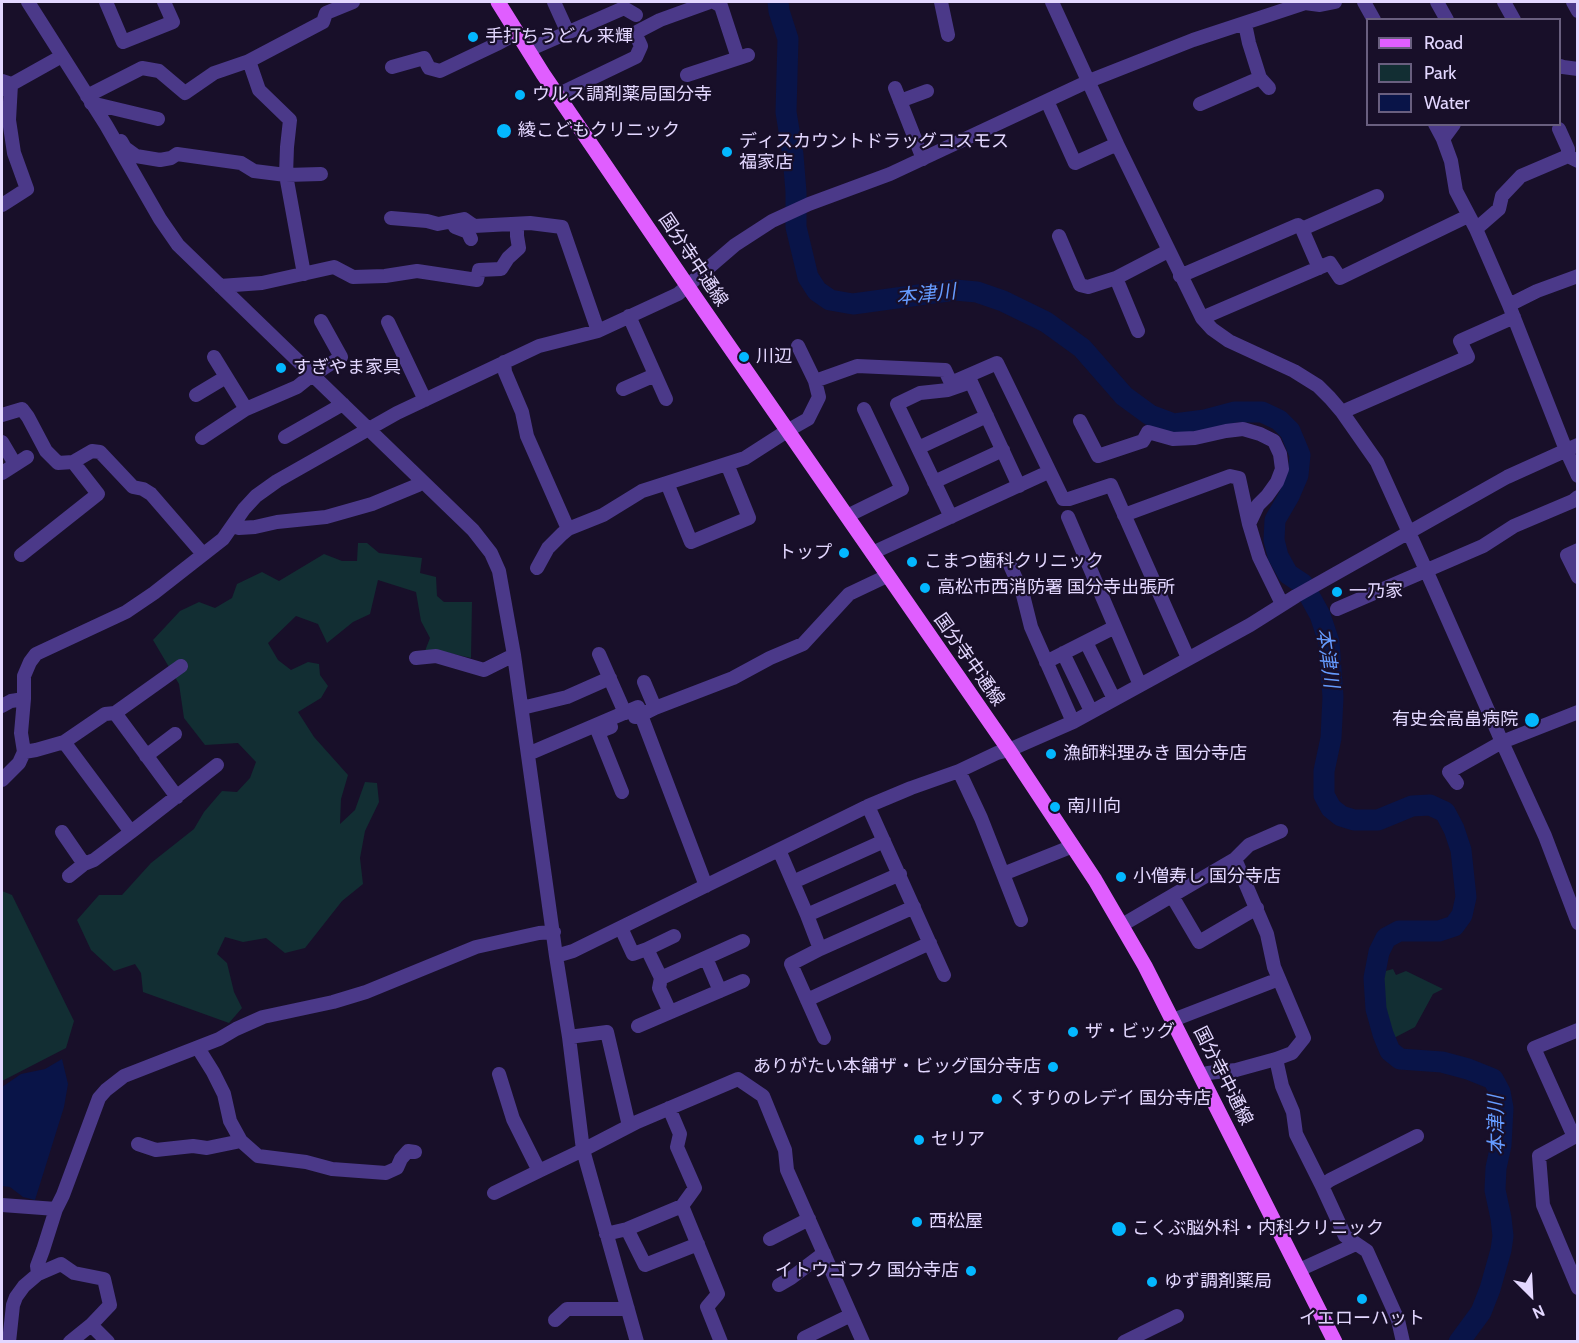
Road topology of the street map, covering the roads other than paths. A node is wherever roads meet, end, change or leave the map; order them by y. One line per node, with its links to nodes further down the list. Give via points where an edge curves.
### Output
1 (28, 2): 26 (street)
2 (106, 2): 3 (street, via 123,42 173,22)
3 (164, 2)
4 (353, 2): 27 (street, via 326,13 323,22)
5 (498, 2): 22 (main road, 国分寺中通線)
6 (554, 2): 23 (street)
7 (712, 2): 31 (street, via 721,6 743,56); 35 (street, via 635,33 641,46 636,57)
8 (941, 2): 24 (street)
9 (1052, 2): 32 (street)
10 (1305, 2): 11 (street); 21 (street)
11 (1335, 2)
12 (1364, 2): 18 (street)
13 (1437, 2): 19 (street)
14 (1504, 2): 20 (street)
15 (1573, 2): 16 (street)
16 (1578, 11)
17 (636, 15): 23 (street, via 624,8)
18 (1373, 18)
19 (1446, 18)
20 (1513, 18)
21 (1245, 24): 32 (street); 38 (street, via 1265,83)
22 (517, 33): 25 (main road, 国分寺中通線); 28 (street, via 440,71 429,68 424,58)
23 (568, 33): 25 (street)
24 (948, 35)
25 (528, 50): 35 (main road, 国分寺中通線)
26 (62, 56): 33 (street); 36 (street)
27 (249, 61): 36 (street, via 214,73 185,93 159,72 142,68); 49 (street, via 260,90 290,120)
28 (392, 67)
29 (1561, 67): 30 (street)
30 (1578, 69)
31 (687, 75)
32 (1089, 81): 37 (street); 45 (street)
33 (5, 85): 51 (street, via 14,153 27,189)
34 (927, 91): 47 (street, via 898,94)
35 (557, 95): 67 (main road, 国分寺中通線)
36 (89, 100): 39 (street); 40 (street)
37 (1047, 101): 45 (street, via 1075,163); 47 (street)
38 (1200, 104)
39 (158, 119)
40 (106, 125): 49 (street, via 112,126 125,148 136,156 160,160 177,154 241,163 254,171); 66 (street, via 178,245)
41 (1436, 126): 44 (street)
42 (1453, 126): 44 (street)
43 (1559, 129): 46 (street)
44 (1443, 140): 52 (street, via 1456,191)
45 (1118, 144): 60 (street)
46 (1573, 158): 57 (street, via 1521,176 1502,196 1499,209)
47 (924, 159): 67 (street, via 782,216 735,245)
48 (321, 174): 49 (street)
49 (286, 175): 62 (street)
50 (1377, 196): 56 (street)
51 (2, 205)
52 (1468, 216): 57 (street); 61 (street, via 1340,278 1330,263)
53 (391, 218): 54 (street)
54 (438, 224): 55 (street, via 464,219 474,226); 59 (street, via 459,227)
55 (517, 224): 62 (street, via 519,248 501,269 479,270 477,280 417,271 353,277 334,267); 73 (street, via 562,227)
56 (1302, 229): 61 (street); 63 (street, via 1298,225)
57 (1476, 230): 68 (street)
58 (1059, 236): 65 (street, via 1080,285 1088,287)
59 (471, 239)
60 (1168, 250): 63 (street); 65 (street)
61 (1319, 268): 70 (street)
62 (304, 274): 66 (street)
63 (1180, 276): 70 (street)
64 (1578, 276): 68 (street, via 1537,291)
65 (1116, 278): 74 (street)
66 (220, 286): 78 (street)
67 (687, 286): 69 (street); 94 (main road, 国分寺中通線)
68 (1511, 311): 89 (street, via 1460,340 1468,357); 98 (street)
69 (629, 316): 73 (street); 79 (street)
70 (1202, 318): 89 (street, via 1229,341 1318,386)
71 (321, 321): 78 (street, via 341,357)
72 (388, 322): 85 (street)
73 (598, 331): 77 (street, via 539,345)
74 (1138, 331)
75 (798, 346): 81 (street)
76 (214, 357): 80 (street)
77 (504, 362): 85 (street); 117 (street, via 522,412 526,436)
78 (310, 373): 86 (street); 87 (street, via 297,387)
79 (655, 375): 82 (street); 84 (street)
80 (226, 377): 83 (street); 87 (street)
81 (815, 381): 94 (street, via 819,397 808,419); 111 (street, via 857,366 945,370 951,383 997,363 1063,499 1111,485)
82 (623, 389)
83 (196, 395)
84 (666, 399)
85 (425, 400): 93 (street)
86 (343, 404): 93 (street); 95 (street)
87 (246, 409): 96 (street)
88 (864, 409): 112 (street, via 902,489)
89 (1342, 412): 118 (street, via 1377,462)
90 (2, 415): 101 (street, via 22,409 46,451 58,463)
91 (987, 416): 99 (street); 99 (street, via 971,381 948,390 920,393 897,404); 100 (street)
92 (1080, 421): 115 (street, via 1098,456 1143,441 1148,432 1173,439 1243,429 1274,441 1282,469)
93 (369, 429): 106 (street); 116 (street, via 277,481 256,496)
94 (787, 431): 102 (street); 112 (main road, 国分寺中通線)
95 (285, 437)
96 (202, 438)
97 (2, 442): 103 (street, via 21,461)
98 (1572, 447): 105 (street); 118 (street, via 1507,477)
99 (918, 448): 107 (street)
100 (1003, 450): 107 (street); 109 (street)
101 (73, 462): 120 (street, via 92,451 100,452 133,487 151,494); 122 (street, via 98,494)
102 (727, 465): 108 (street); 108 (street, via 749,518 691,542)
103 (2, 473)
104 (1044, 474): 109 (street)
105 (1578, 476)
106 (422, 481): 116 (street, via 372,504 326,517 255,527); 134 (street, via 491,553 500,571)
107 (934, 482): 113 (street)
108 (667, 483): 117 (street, via 642,491 603,515)
109 (1020, 486): 113 (street)
110 (1578, 497): 125 (street, via 1514,526 1483,546)
111 (1124, 515): 115 (street, via 1230,476 1239,478); 136 (street)
112 (847, 516): 121 (main road, 国分寺中通線)
113 (951, 517): 121 (street)
114 (1068, 517): 130 (street)
115 (1249, 524): 128 (street, via 1259,557)
116 (232, 526): 120 (street, via 223,539)
117 (568, 529): 124 (street, via 548,548)
118 (1408, 533): 125 (street); 128 (street)
119 (1578, 550): 127 (street, via 1567,555)
120 (203, 554): 142 (street, via 126,612 36,654 24,676)
121 (872, 554): 126 (main road, 国分寺中通線)
122 (21, 555)
123 (1010, 565): 137 (street)
124 (537, 568)
125 (1426, 570): 129 (street); 155 (street)
126 (887, 576): 146 (street, via 849,594 803,644 733,678); 156 (main road, 国分寺中通線)
127 (1578, 577)
128 (1282, 604): 136 (street)
129 (1337, 609)
130 (1115, 627): 131 (street); 141 (street)
131 (1086, 642): 132 (street); 143 (street)
132 (1063, 653): 137 (street); 147 (street)
133 (599, 654): 139 (street)
134 (514, 655): 135 (street, via 484,670 436,656); 145 (street)
135 (416, 658)
136 (1188, 658): 141 (street)
137 (1046, 662): 152 (street)
138 (181, 666): 148 (street)
139 (610, 678): 145 (street, via 567,697); 150 (street)
140 (644, 682): 146 (street)
141 (1140, 685): 143 (street)
142 (24, 699): 144 (street); 157 (street)
143 (1114, 699): 147 (street)
144 (2, 706)
145 (522, 708): 158 (street)
146 (655, 708): 151 (street)
147 (1091, 711): 152 (street)
148 (115, 712): 154 (street, via 105,714); 159 (street)
149 (1578, 712): 155 (street)
150 (625, 713): 151 (street, via 638,707); 158 (street)
151 (641, 715): 164 (street, via 598,732); 179 (street)
152 (1073, 722): 156 (street)
153 (175, 734): 159 (street)
154 (64, 742): 157 (street); 169 (street)
155 (1502, 742): 163 (street, via 1449,772); 180 (street)
156 (1009, 750): 161 (street); 171 (main road, 国分寺中通線)
157 (24, 752): 162 (street, via 19,764)
158 (528, 754): 189 (street)
159 (146, 756): 165 (street)
160 (217, 765): 165 (street)
161 (959, 771): 166 (street); 176 (street)
162 (2, 780)
163 (1457, 783)
164 (622, 792)
165 (177, 797): 169 (street)
166 (868, 806): 170 (street); 172 (street)
167 (1281, 831): 173 (street, via 1249,845)
168 (62, 832): 174 (street)
169 (131, 832): 174 (street)
170 (884, 841): 175 (street); 178 (street)
171 (1073, 846): 176 (street); 187 (main road, 国分寺中通線)
172 (779, 850): 178 (street); 179 (street)
173 (1235, 859): 181 (street); 183 (street)
174 (84, 864): 177 (street)
175 (900, 873): 182 (street); 184 (street)
176 (1003, 874): 185 (street)
177 (69, 876)
178 (793, 882): 184 (street)
179 (706, 886): 188 (street)
180 (1572, 889): 186 (street)
181 (1172, 896): 183 (street, via 1199,942); 187 (street)
182 (914, 907): 192 (street); 194 (street)
183 (1257, 908): 199 (street)
184 (807, 915): 194 (street)
185 (1021, 920)
186 (1578, 923)
187 (1122, 925): 204 (main road, 国分寺中通線)
188 (621, 928): 193 (street, via 633,954); 195 (street)
189 (554, 932): 195 (street); 209 (street, via 476,947 366,992 263,1017)
190 (674, 936): 193 (street)
191 (742, 941): 196 (street)
192 (930, 943): 197 (street); 202 (street)
193 (647, 949): 198 (street)
194 (820, 949): 202 (street, via 791,964)
195 (556, 956): 207 (street)
196 (706, 958): 198 (street); 201 (street)
197 (944, 975)
198 (661, 978): 203 (street, via 659,988)
199 (1279, 979): 204 (street); 210 (street, via 1304,1038 1292,1053)
200 (743, 981): 201 (street)
201 (720, 991): 203 (street)
202 (807, 1000): 208 (street)
203 (670, 1012): 205 (street)
204 (1173, 1020): 212 (main road, 国分寺中通線)
205 (638, 1026)
206 (1578, 1029): 236 (street, via 1534,1048 1574,1137 1539,1156 1544,1204)
207 (569, 1037): 214 (street, via 607,1032); 218 (street)
208 (824, 1038)
209 (198, 1048): 216 (street, via 224,1094 230,1121); 225 (street, via 132,1072 106,1090 99,1098)
210 (1276, 1059): 212 (street); 221 (street, via 1296,1134)
211 (499, 1074): 220 (street, via 513,1119)
212 (1201, 1076): 233 (main road, 国分寺中通線)
213 (669, 1108): 214 (street); 224 (street, via 680,1134 677,1148 695,1188); 226 (street, via 738,1079 763,1096 785,1150 787,1170)
214 (629, 1126): 218 (street)
215 (1417, 1136): 221 (street)
216 (241, 1141): 217 (street, via 207,1148 156,1150); 219 (street, via 258,1156 332,1169 386,1173 397,1168 408,1151)
217 (138, 1144)
218 (583, 1150): 220 (street); 228 (street)
219 (415, 1152)
220 (539, 1171): 222 (street)
221 (1322, 1186): 231 (street, via 1345,1236)
222 (494, 1193)
223 (2, 1206): 225 (street)
224 (682, 1206): 227 (street); 230 (street)
225 (56, 1209): 234 (street, via 37,1266)
226 (809, 1219): 229 (street); 232 (street)
227 (627, 1229): 228 (street); 230 (street, via 645,1265)
228 (606, 1234): 237 (street)
229 (770, 1239)
230 (698, 1244): 247 (street, via 718,1293 708,1307)
231 (1356, 1244): 233 (street); 251 (street, via 1367,1251 1398,1320)
232 (824, 1253): 235 (street); 238 (street)
233 (1299, 1270): 250 (main road, 国分寺中通線)
234 (38, 1274): 241 (street, via 61,1264 74,1274 104,1279 110,1305); 243 (street, via 16,1297)
235 (779, 1285)
236 (1578, 1288)
237 (628, 1309): 240 (street, via 567,1309); 246 (street)
238 (851, 1315): 242 (street); 248 (street)
239 (1177, 1316): 249 (street)
240 (555, 1320)
241 (91, 1325): 244 (street); 245 (street)
242 (804, 1338)
243 (9, 1341)
244 (70, 1341)
245 (108, 1341)
246 (636, 1341)
247 (721, 1341)
248 (863, 1341)
249 (1124, 1341)
250 (1335, 1341)
251 (1403, 1341)

